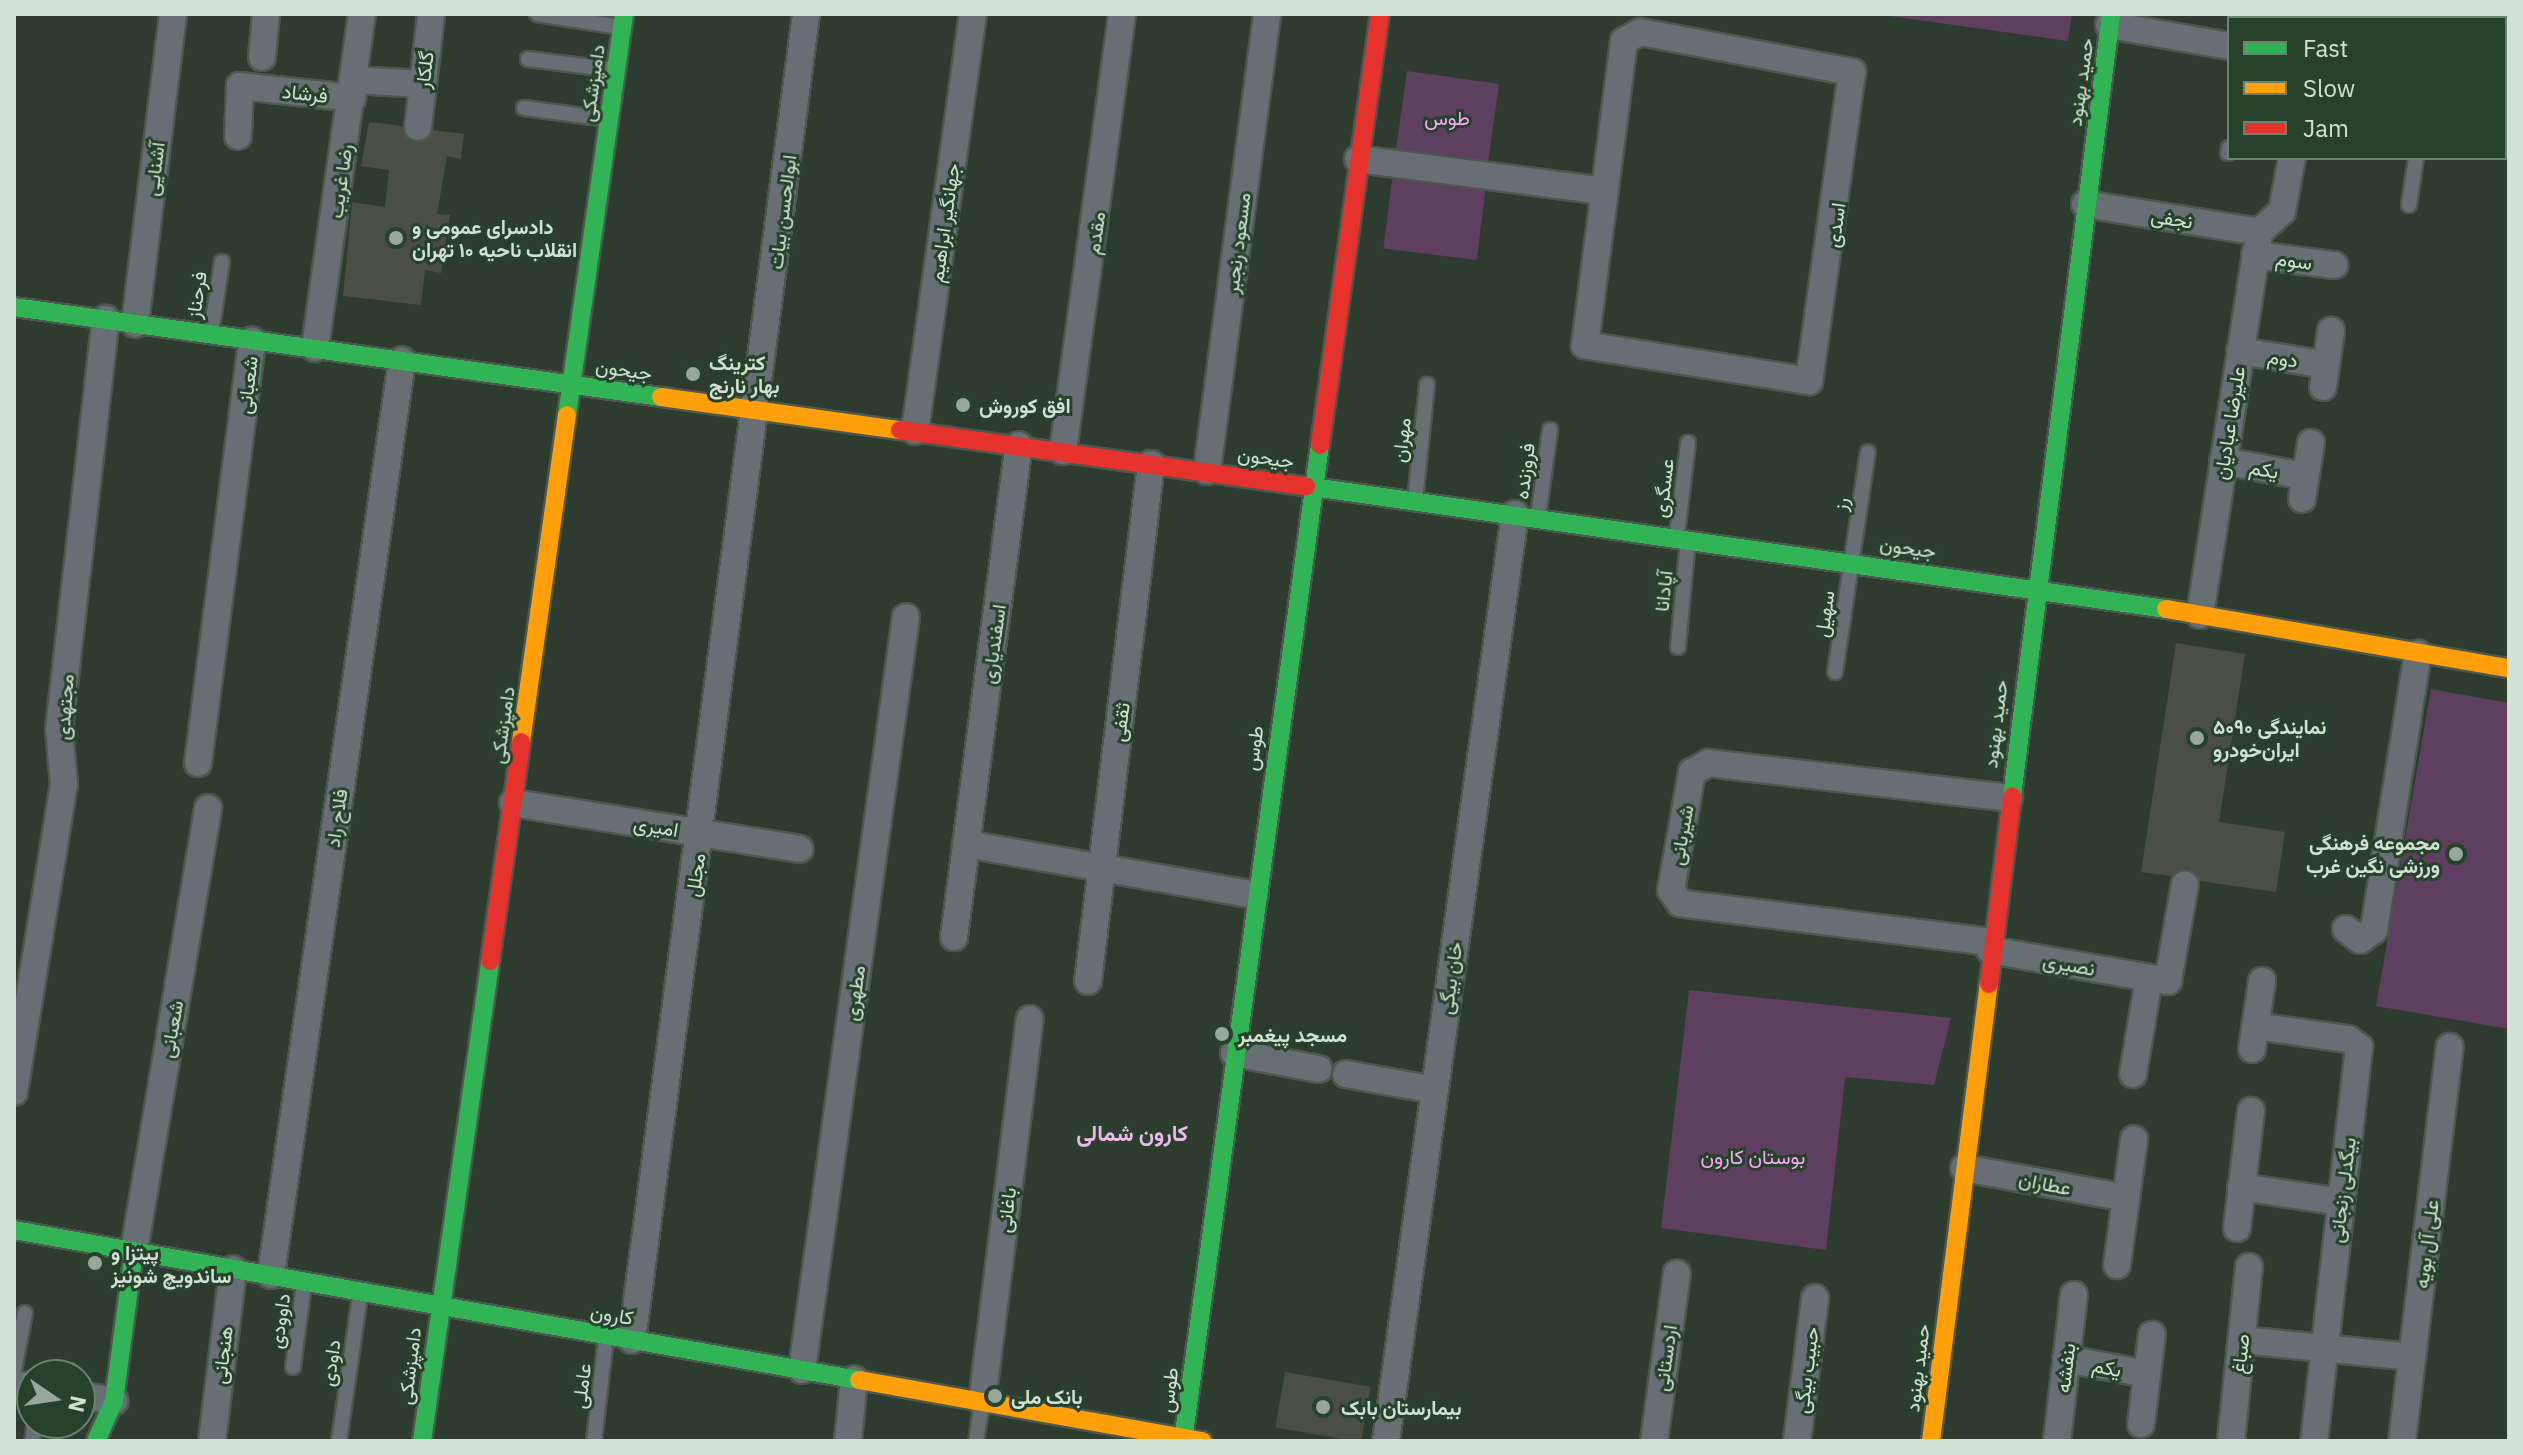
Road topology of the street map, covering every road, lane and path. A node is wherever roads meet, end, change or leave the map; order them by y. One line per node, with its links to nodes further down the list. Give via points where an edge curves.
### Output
1 (173, 14): 34 (street, آشنایی)
2 (266, 14): 14 (street)
3 (362, 14): 18 (street, رضا غریب)
4 (431, 14): 17 (street, گلکار)
5 (537, 14): 12 (lane)
6 (806, 14): 43 (street, ابوالحسن بیات)
7 (973, 14): 45 (street, جهانگیر ابراهیم)
8 (1122, 14): 49 (street, مقدم)
9 (1267, 14): 53 (street, مسعود رنجبر)
10 (1380, 14): 23 (main road, طوس)
11 (2110, 19): 13 (street); 27 (main road, حمید بهنود)
12 (623, 21): 16 (main road, دامپزشکی)
13 (2227, 46)
14 (262, 57)
15 (528, 59): 16 (lane)
16 (616, 70): 20 (main road, دامپزشکی)
17 (422, 84): 18 (street, فرشاد); 21 (street, گلکار)
18 (353, 89): 22 (street, فرشاد, via 240,86); 38 (street, رضا غریب)
19 (524, 108): 20 (lane)
20 (609, 119): 41 (main road, دامپزشکی)
21 (418, 127)
22 (238, 136)
23 (1358, 159): 26 (street); 54 (main road, طوس)
24 (2292, 160): 29 (street, via 2282,211)
25 (2416, 160): 28 (lane)
26 (1603, 191): 26 (street, اسدی, via 1627,34 1852,72 1809,381 1590,351 1582,335)
27 (2085, 204): 29 (street, نجفی); 59 (main road, حمید بهنود)
28 (2409, 205)
29 (2257, 244): 31 (street, سوم); 39 (street, علیرضا عبادیان)
30 (222, 262): 36 (lane, فرحناز)
31 (2334, 265)
32 (14, 307): 33 (main road, جیحون)
33 (106, 319): 34 (main road, جیحون); 89 (street, مجتهدی, via 59,729 64,784)
34 (135, 324): 36 (main road, جیحون)
35 (2331, 331): 39 (street, دوم, via 2324,376)
36 (211, 334): 37 (main road, جیحون)
37 (252, 340): 38 (main road, جیحون); 66 (street, شعبانی)
38 (315, 348): 40 (main road, جیحون)
39 (2240, 351): 51 (street, علیرضا عبادیان)
40 (402, 360): 41 (main road, جیحون); 103 (street, فلاح راد)
41 (572, 384): 43 (main road, جیحون); 68 (main road, دامپزشکی)
42 (1427, 385): 55 (lane, مهران)
43 (758, 409): 45 (main road, جیحون); 70 (street, مجلل)
44 (1550, 430): 56 (lane, فروزنده)
45 (915, 431): 48 (main road, جیحون)
46 (1688, 443): 57 (lane, عسگری)
47 (2311, 443): 51 (street, یکم, via 2304,488)
48 (1019, 445): 49 (main road, جیحون); 71 (street, اسفندیاری)
49 (1063, 451): 52 (main road, جیحون)
50 (1868, 452): 58 (lane, رز)
51 (2223, 461): 60 (street, علیرضا عبادیان)
52 (1151, 464): 53 (main road, جیحون); 73 (street, ثقفی)
53 (1207, 471): 54 (main road, جیحون)
54 (1310, 485): 55 (main road, جیحون); 75 (main road, طوس)
55 (1415, 500): 56 (main road, جیحون)
56 (1527, 516): 57 (main road, جیحون); 88 (street, خان بیگی)
57 (1683, 538): 58 (main road, جیحون); 62 (lane, آپادانا)
58 (1851, 562): 59 (main road, جیحون); 65 (lane, سهیل)
59 (2034, 587): 60 (main road, جیحون); 67 (main road, حمید بهنود)
60 (2200, 615): 63 (main road, جیحون)
61 (906, 617): 118 (street, مطهری)
62 (1678, 647)
63 (2418, 653): 64 (main road, جیحون); 76 (street, via 2374,930 2360,940)
64 (2509, 668)
65 (1835, 672)
66 (198, 763)
67 (2009, 798): 78 (main road, حمید بهنود); 78 (street, شیربانی, via 1708,763 1692,772 1671,890 1680,903)
68 (513, 803): 70 (street, امیری); 108 (main road, دامپزشکی)
69 (208, 808): 98 (street, شعبانی)
70 (701, 833): 72 (street, امیری); 111 (street, مجلل)
71 (966, 844): 73 (street); 77 (street, اسفندیاری)
72 (799, 849)
73 (1102, 868): 75 (street); 80 (street, ثقفی)
74 (2185, 884): 79 (street, via 2168,981)
75 (1255, 895): 84 (main road, طوس)
76 (2346, 929)
77 (954, 937)
78 (1991, 946): 79 (street, نصیری); 92 (main road, حمید بهنود)
79 (2149, 978): 87 (street)
80 (1088, 981)
81 (2262, 981): 95 (street, بیگدلی زنجانی, via 2254,1038 2357,1041)
82 (1030, 1019): 123 (street, باغانی)
83 (2450, 1047): 114 (street, علی آل بویه)
84 (1234, 1053): 85 (street); 125 (main road, طوس)
85 (1319, 1069)
86 (1346, 1074): 88 (street)
87 (2133, 1074)
88 (1435, 1090): 133 (street, خان بیگی)
89 (14, 1092)
90 (2251, 1111): 93 (street)
91 (2134, 1139): 94 (street)
92 (1964, 1168): 94 (street, عطاران); 136 (main road, حمید بهنود)
93 (2241, 1187): 95 (street); 96 (street)
94 (2126, 1198): 99 (street)
95 (2340, 1202): 113 (street, بیگدلی زنجانی)
96 (2237, 1228)
97 (14, 1230): 98 (main road, کارون)
98 (134, 1251): 101 (main road, کارون); 122 (main road)
99 (2117, 1265)
100 (2249, 1267): 112 (street, صباغ)
101 (233, 1269): 103 (main road, کارون); 127 (street, هنجانی)
102 (1677, 1274): 134 (street, اردستانی)
103 (271, 1275): 104 (main road, کارون)
104 (305, 1282): 105 (main road, کارون); 116 (lane, داوودی)
105 (360, 1291): 108 (main road, کارون); 128 (lane, داودی)
106 (2074, 1295): 115 (street, بنفشه)
107 (1815, 1298): 135 (street, حبیب بیگی)
108 (438, 1305): 111 (main road, کارون); 129 (main road, دامپزشکی)
109 (25, 1313): 117 (lane)
110 (2152, 1335): 119 (street, یکم)
111 (619, 1338): 118 (main road, کارون); 130 (lane, عاملی)
112 (2242, 1340): 113 (street); 138 (street, صباغ)
113 (2323, 1348): 114 (street); 139 (street, بیگدلی زنجانی)
114 (2412, 1357): 140 (street, علی آل بویه)
115 (2066, 1359): 119 (street, یکم); 137 (street, بنفشه)
116 (293, 1367)
117 (14, 1370)
118 (802, 1370): 120 (main road, کارون)
119 (2147, 1374): 124 (street, یکم)
120 (854, 1379): 123 (main road, کارون); 131 (street)
121 (96, 1398): 122 (street)
122 (114, 1401): 126 (main road)
123 (982, 1402): 125 (main road, کارون); 132 (lane)
124 (2141, 1424)
125 (1190, 1440)
126 (96, 1441)
127 (212, 1441)
128 (339, 1441)
129 (422, 1441)
130 (594, 1441)
131 (848, 1441)
132 (976, 1441)
133 (1386, 1441)
134 (1654, 1441)
135 (1797, 1441)
136 (1931, 1441)
137 (2057, 1441)
138 (2231, 1441)
139 (2314, 1441)
140 (2402, 1441)

